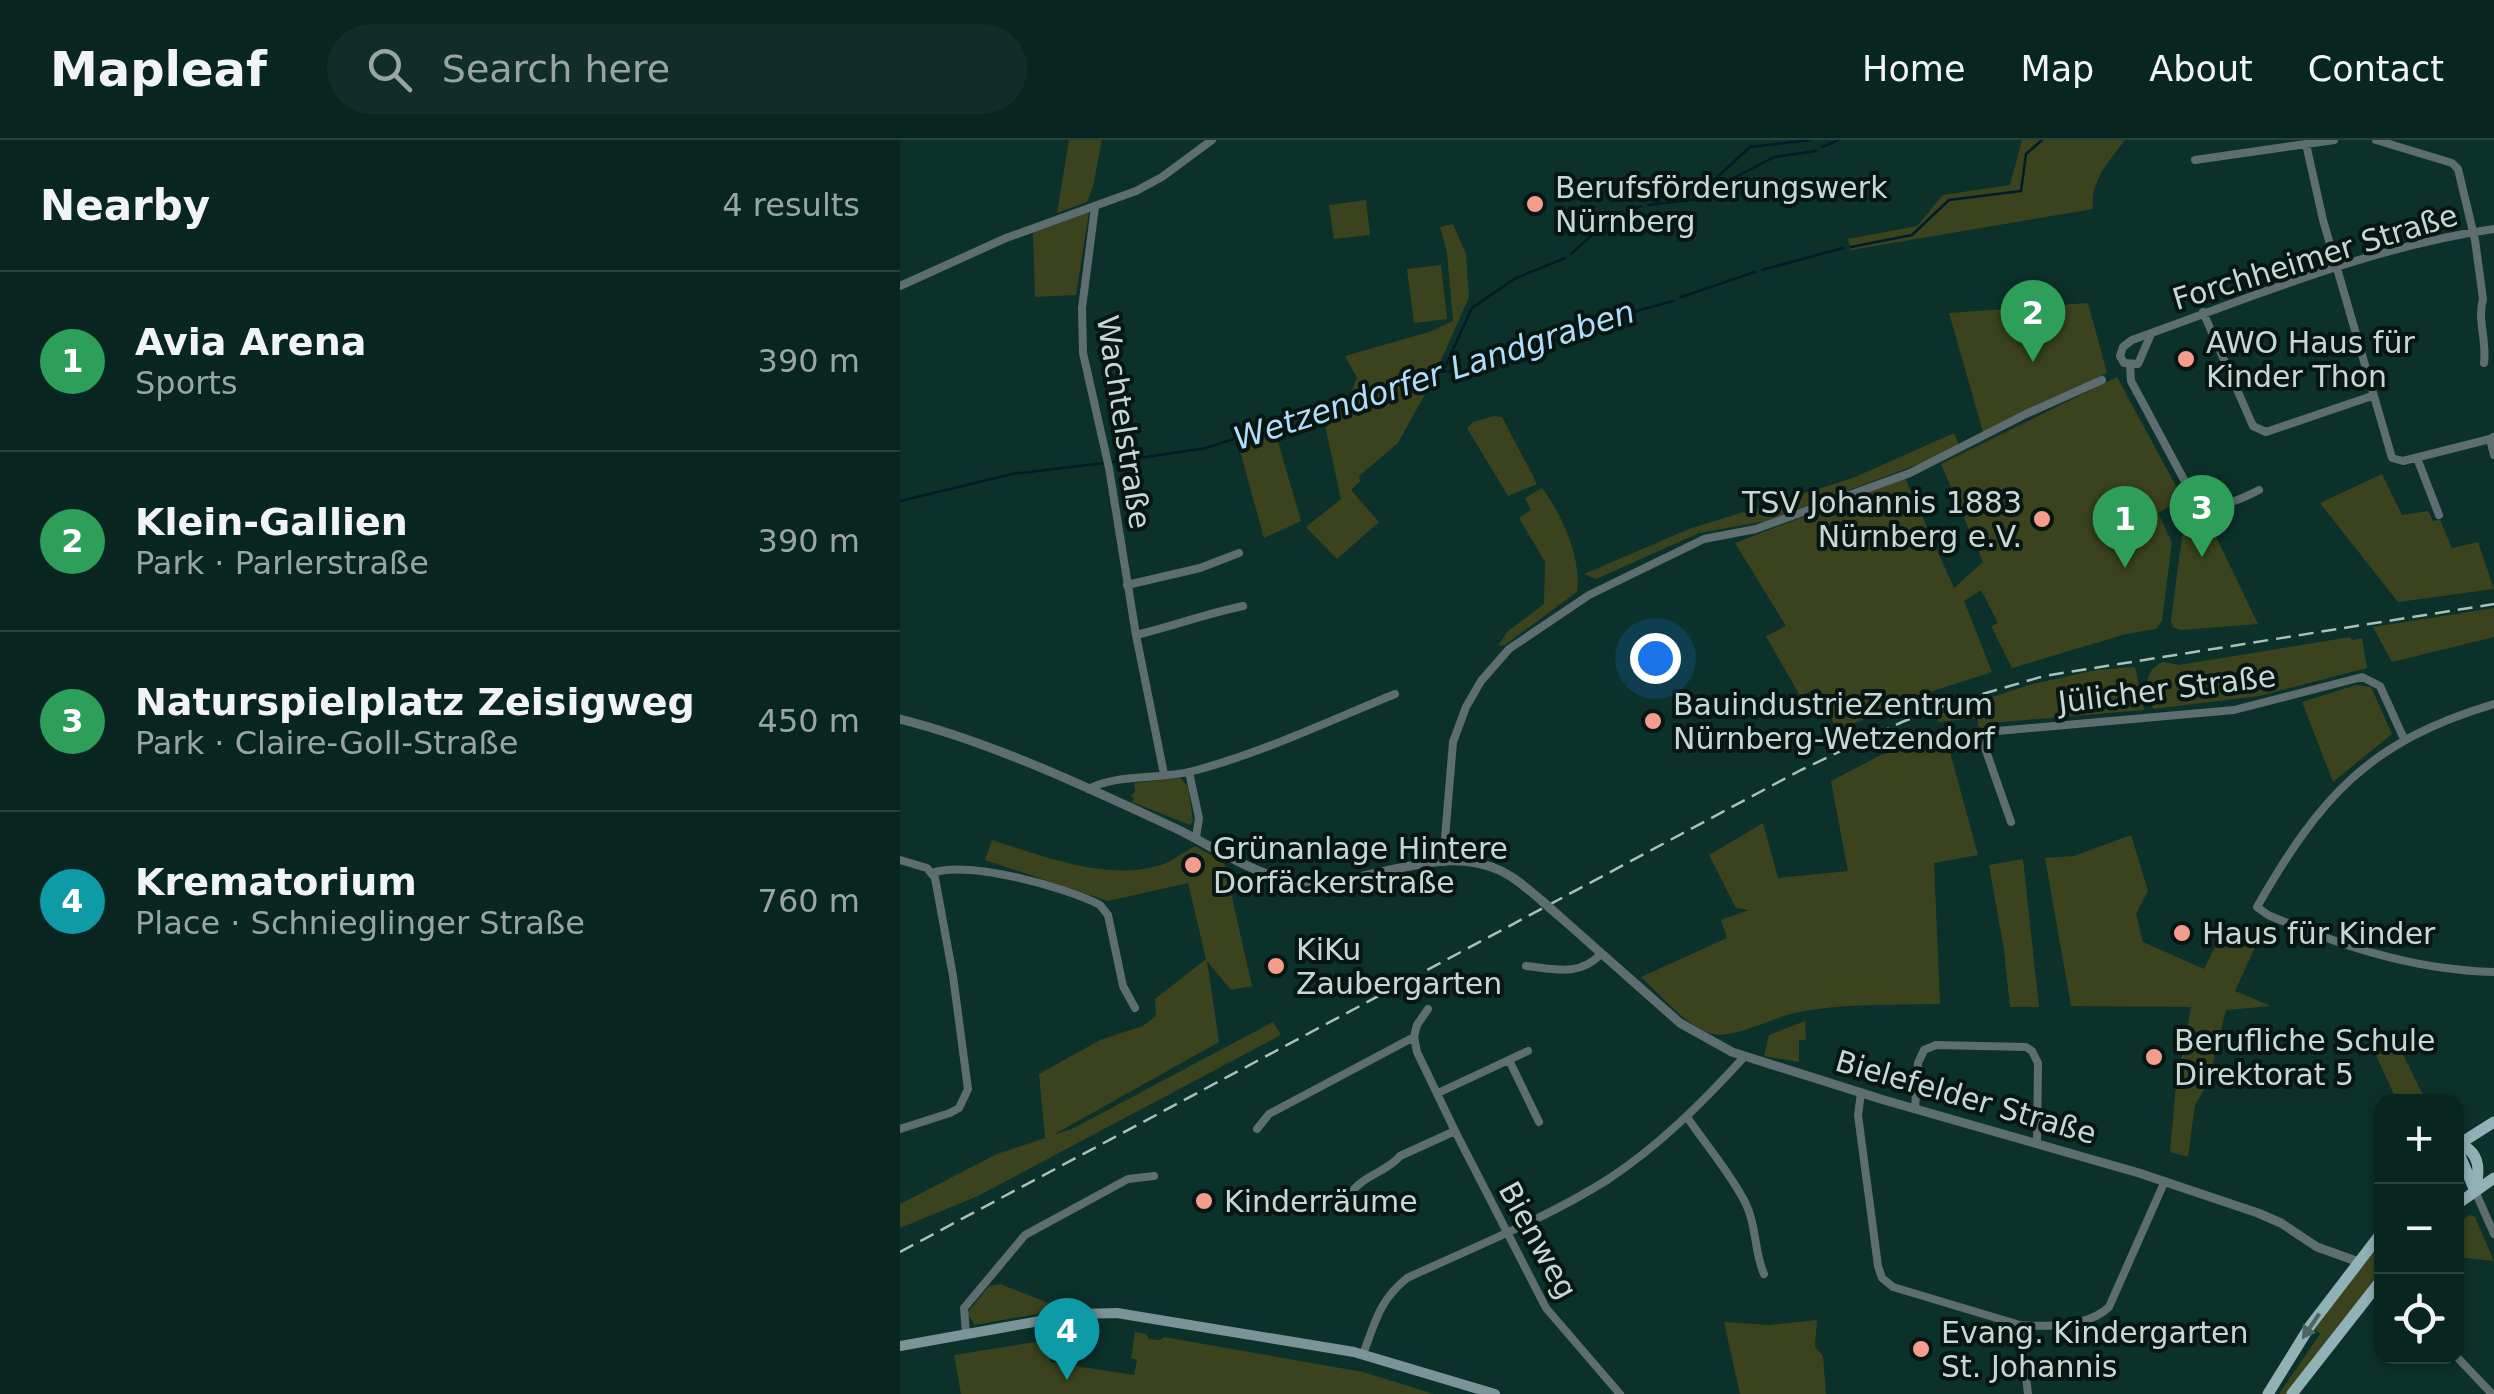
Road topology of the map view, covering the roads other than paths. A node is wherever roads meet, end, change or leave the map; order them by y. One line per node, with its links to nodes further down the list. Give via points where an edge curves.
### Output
1 (1212, 140): 6 (street, via 1150,184)
2 (2334, 140): 4 (street)
3 (2376, 140): 8 (street, via 2455,165)
4 (2306, 144): 5 (street); 9 (street)
5 (2195, 160)
6 (1095, 206): 10 (street); 23 (street, Wachtelstraße, via 1081,326)
7 (2494, 229): 8 (street, Forchheimer Straße)
8 (2472, 231): 9 (street, Forchheimer Straße); 13 (street)
9 (2337, 268): 11 (street, Forchheimer Straße); 16 (street)
10 (900, 286)
11 (2203, 312): 12 (street, Forchheimer Straße); 16 (street, via 2260,432)
12 (2151, 334): 14 (street, Forchheimer Straße, via 2138,364); 14 (street, Forchheimer Straße, via 2124,347 2120,356)
13 (2484, 362)
14 (2130, 366): 20 (street, via 2131,381 2197,504 2238,501)
15 (2102, 380): 36 (street, via 1910,473 1756,529 1704,539 1589,595 1509,649 1481,681 1453,742)
16 (2372, 396): 19 (street, via 2392,458)
17 (2492, 438): 18 (street); 19 (street)
18 (2494, 455)
19 (2417, 458): 21 (street)
20 (2259, 490)
21 (2439, 515)
22 (1239, 553): 23 (street)
23 (1127, 585): 25 (street, Wachtelstraße)
24 (1242, 606): 25 (street)
25 (1136, 635): 31 (street, Wachtelstraße)
26 (1395, 694): 30 (street)
27 (2494, 704): 29 (street)
28 (900, 719): 32 (street, Bielefelder Straße)
29 (2404, 740): 33 (street, Jülicher Straße, via 2380,686 2362,677 2234,710 1997,730 1985,748); 40 (street, via 2322,806 2257,907 2371,954)
30 (1189, 772): 31 (street); 34 (street, via 1199,818)
31 (1164, 774): 32 (street)
32 (1088, 789): 34 (street, Bielefelder Straße)
33 (2011, 822)
34 (1196, 838): 36 (street, Bielefelder Straße, via 1270,876 1302,882)
35 (900, 860): 37 (street)
36 (1443, 862): 38 (street, Bielefelder Straße, bridge, via 1499,870)
37 (932, 873): 41 (street, via 948,867 1002,874 1100,906); 53 (street, via 968,1089 950,1114)
38 (1601, 954): 39 (street, via 1579,969); 45 (street, Bielefelder Straße, via 1680,1023)
39 (1526, 966)
40 (2494, 972)
41 (1135, 1008)
42 (1428, 1008): 43 (street)
43 (1414, 1037): 48 (street, Bienweg); 54 (street, via 1269,1114)
44 (1528, 1050): 46 (street)
45 (1744, 1057): 47 (street, Bielefelder Straße); 50 (street)
46 (1509, 1060): 48 (street); 51 (street)
47 (1861, 1093): 49 (street, Bielefelder Straße); 71 (street, via 1858,1115 1882,1278)
48 (1438, 1094): 55 (street, Bienweg)
49 (1915, 1109): 57 (street, Bielefelder Straße); 57 (street, via 1924,1050 2026,1046 2038,1063)
50 (1687, 1117): 65 (street, via 1606,1180); 69 (street, via 1746,1203)
51 (1540, 1122)
52 (2494, 1122): 56 (main road)
53 (900, 1129)
54 (1256, 1129)
55 (1455, 1131): 62 (street, via 1400,1156); 65 (street, Bienweg)
56 (2464, 1141)
57 (2037, 1144): 61 (street, Bielefelder Straße)
58 (2464, 1147): 63 (main road, via 2477,1159)
59 (1154, 1176): 72 (street, via 1128,1178 1018,1241 964,1308)
60 (2494, 1178): 63 (main road)
61 (2164, 1183): 68 (street, Bielefelder Straße, via 2274,1219 2309,1244); 71 (street, via 2109,1307 2090,1319)
62 (1354, 1189)
63 (2476, 1190): 64 (main road); 66 (street)
64 (2464, 1199)
65 (1506, 1232): 74 (street, via 1389,1293); 77 (street, Bienweg, via 1546,1308)
66 (2494, 1234)
67 (2374, 1242): 68 (main road)
68 (2358, 1262): 79 (main road, one-way to 79)
69 (1764, 1274)
70 (2374, 1289): 80 (main road)
71 (2020, 1325): 78 (street)
72 (966, 1334): 73 (main road); 74 (main road, via 1117,1313)
73 (900, 1346)
74 (1363, 1354): 76 (main road)
75 (2464, 1364): 81 (street)
76 (1496, 1394)
77 (1620, 1394)
78 (2028, 1394)
79 (2268, 1394)
80 (2292, 1394)
81 (2492, 1394)

